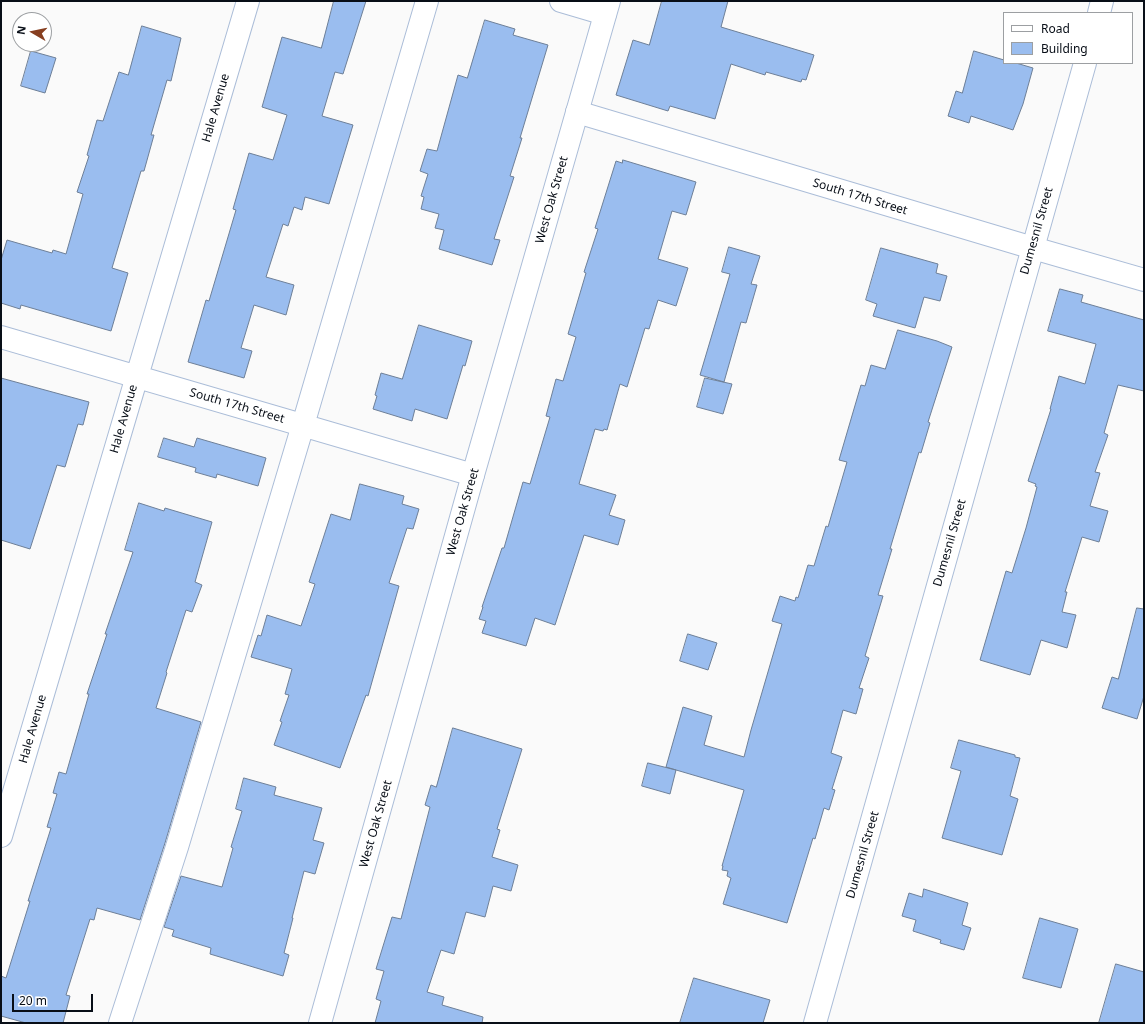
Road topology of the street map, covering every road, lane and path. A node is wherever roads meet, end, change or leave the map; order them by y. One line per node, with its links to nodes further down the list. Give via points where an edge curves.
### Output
1 (248, 1): 12 (street, Hale Avenue)
2 (427, 1): 13 (street)
3 (561, 1): 5 (street)
4 (1102, 1): 6 (street)
5 (607, 7): 8 (street, West Oak Street)
6 (1099, 12)
7 (1085, 64): 9 (street, Dumesnil Street)
8 (576, 112): 9 (street, South 17th Street); 14 (street, West Oak Street)
9 (1032, 248): 10 (street, South 17th Street); 18 (street, Dumesnil Street)
10 (1144, 280)
11 (1, 337): 12 (street, South 17th Street)
12 (137, 376): 13 (street, South 17th Street); 15 (street, Hale Avenue)
13 (303, 425): 14 (street, South 17th Street); 16 (street, via 177,847)
14 (473, 475): 17 (street, West Oak Street)
15 (1, 836)
16 (120, 1023)
17 (320, 1023)
18 (815, 1023)

